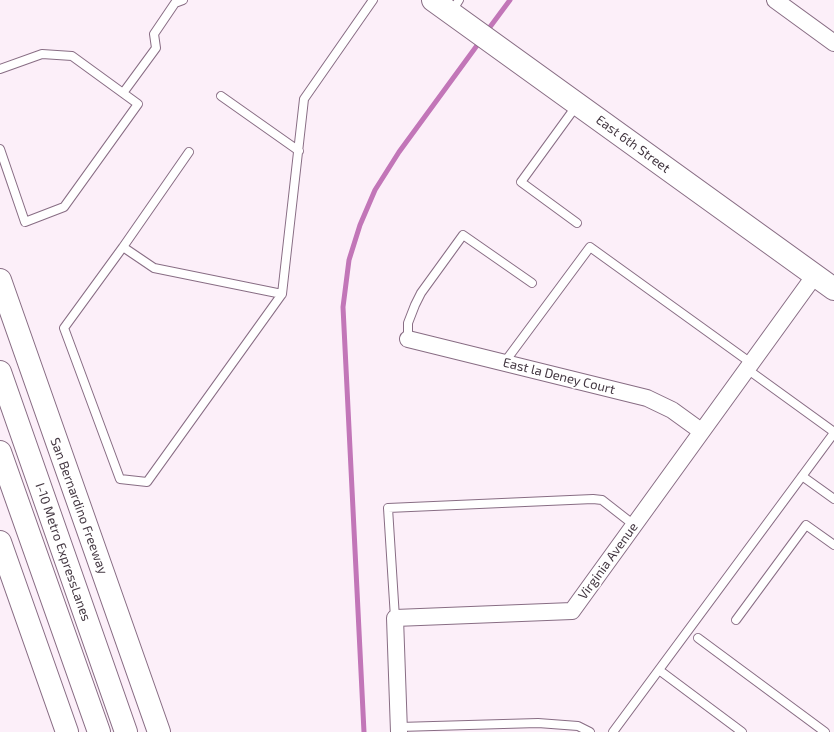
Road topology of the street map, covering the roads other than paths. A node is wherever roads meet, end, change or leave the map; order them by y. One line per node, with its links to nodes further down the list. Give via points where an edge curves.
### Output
1 (183, 0): 8 (lane, via 176,3 154,34 156,48)
2 (373, 0): 12 (lane, via 304,99)
3 (433, 0): 5 (main road, East 6th Street)
4 (775, 0): 6 (street)
5 (456, 11): 10 (main road, East 6th Street, via 508,54)
6 (834, 43)
7 (0, 69): 8 (lane, via 42,54 72,56)
8 (123, 93): 11 (lane, via 138,104 64,207 25,222)
9 (221, 96): 12 (lane)
10 (578, 104): 14 (lane, via 521,182); 16 (main road, East 6th Street)
11 (0, 149)
12 (299, 151): 20 (lane)
13 (189, 152): 15 (lane)
14 (577, 223)
15 (123, 247): 20 (lane, via 154,268); 20 (lane, via 64,328 120,479 147,482)
16 (816, 275): 19 (main road, East 6th Street); 23 (street, Virginia Avenue)
17 (0, 280): 25 (main road, San Bernardino Freeway)
18 (532, 283): 21 (lane, via 463,235 418,299 408,323)
19 (834, 289)
20 (282, 294)
21 (408, 339): 22 (street, East la Deney Court)
22 (504, 363): 23 (lane, via 590,247); 26 (street, East la Deney Court, via 647,398 672,410)
23 (749, 366): 26 (street, Virginia Avenue); 27 (lane)
24 (0, 372): 37 (main road, I-10 Metro ExpressLanes)
25 (45, 413): 37 (main road); 43 (main road, San Bernardino Freeway)
26 (701, 431): 31 (street, Virginia Avenue)
27 (834, 433): 29 (lane)
28 (0, 452): 41 (main road, I-10 Metro ExpressLanes)
29 (802, 476): 30 (lane); 38 (lane)
30 (834, 500)
31 (634, 525): 34 (street, Virginia Avenue, via 572,610); 34 (lane, via 602,500 593,499 388,508)
32 (0, 542): 40 (main road)
33 (834, 545): 35 (lane, via 806,525)
34 (395, 618): 39 (street)
35 (736, 620)
36 (698, 638): 47 (lane)
37 (97, 648): 42 (main road, I-10 Metro ExpressLanes)
38 (659, 670): 45 (lane); 46 (lane)
39 (399, 730): 44 (lane, via 538,723 578,726)
40 (67, 732)
41 (99, 732)
42 (126, 732)
43 (159, 732)
44 (590, 732)
45 (613, 732)
46 (742, 732)
47 (825, 732)

